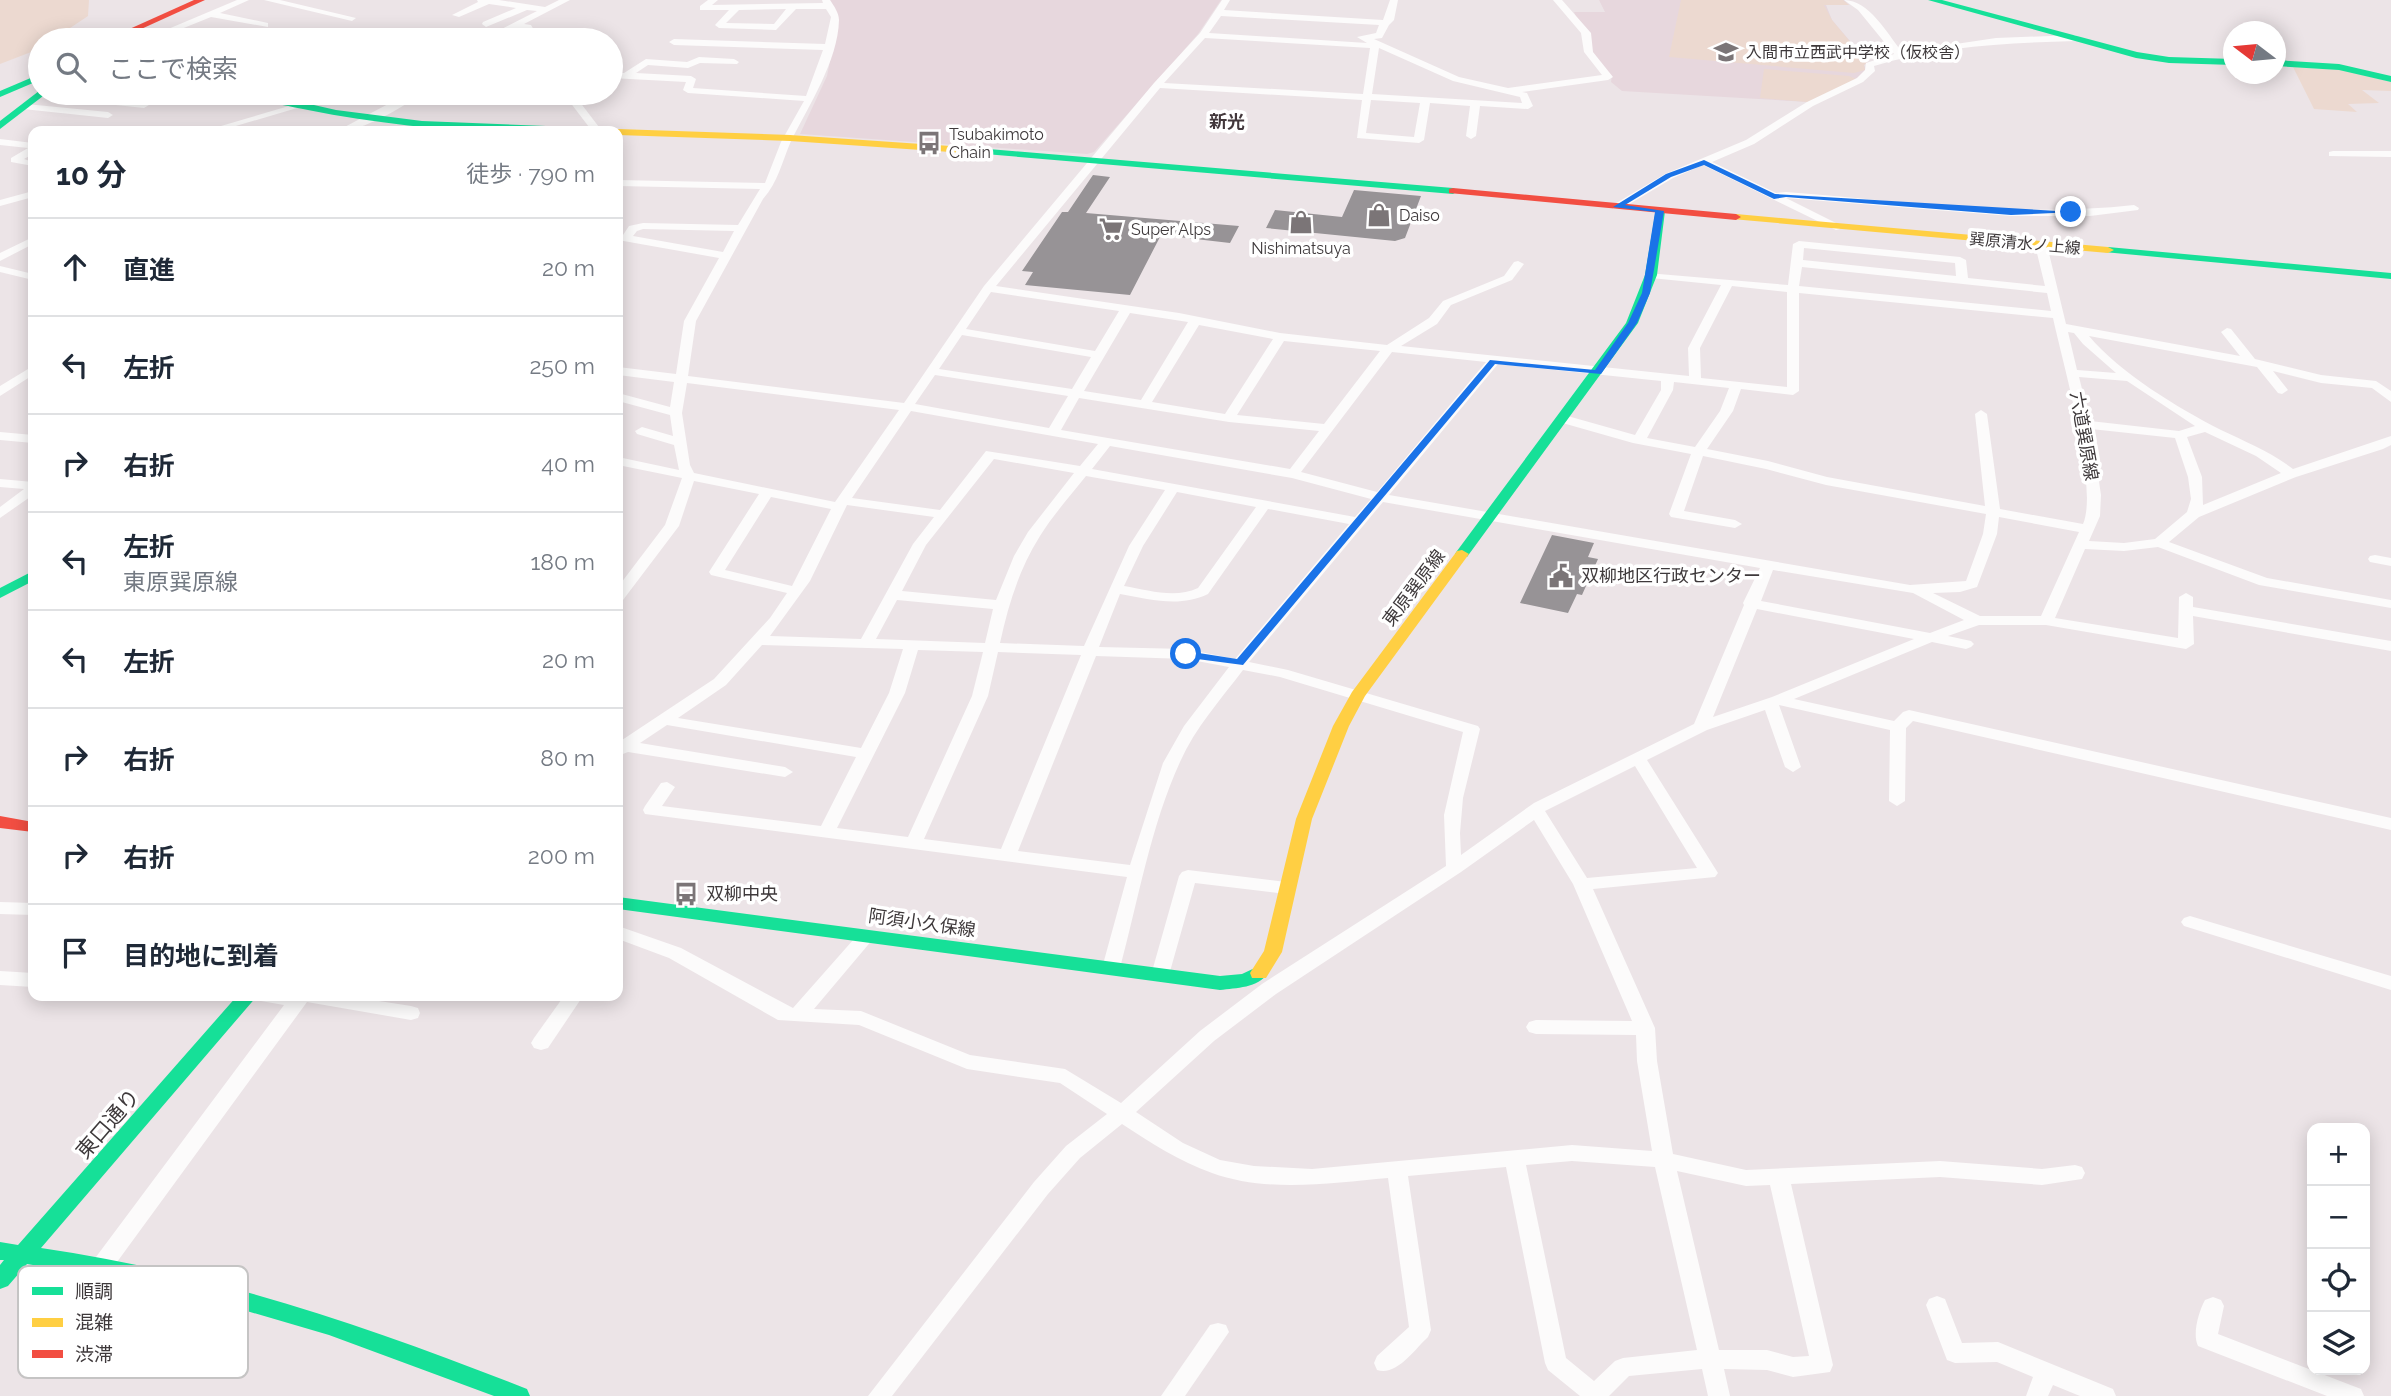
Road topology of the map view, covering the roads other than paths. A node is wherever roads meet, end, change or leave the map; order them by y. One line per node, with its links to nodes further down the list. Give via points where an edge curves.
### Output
1 (201, 0): 27 (main road)
2 (245, 0): 14 (street)
3 (268, 0): 21 (street)
4 (566, 0): 17 (street)
5 (714, 0): 16 (street, via 704,8)
6 (1226, 0): 18 (street)
7 (1394, 0): 23 (street, via 1390,20)
8 (1556, 0): 49 (street, via 1586,33 1592,60 1608,76)
9 (1848, 0): 37 (street, via 1861,8)
10 (1931, 0): 33 (main road)
11 (485, 1): 15 (street); 19 (street)
12 (828, 3): 13 (street); 36 (street, via 835,17)
13 (794, 6): 16 (street); 16 (street, via 776,27 719,25)
14 (213, 7): 20 (main road); 22 (street); 25 (street)
15 (526, 7): 17 (street); 24 (street)
16 (736, 8)
17 (548, 10): 26 (street)
18 (1221, 13): 23 (street); 32 (street)
19 (456, 15)
20 (179, 18): 22 (street); 28 (main road)
21 (352, 18)
22 (197, 20): 29 (street)
23 (1385, 23): 35 (street, via 1379,36 1363,37)
24 (486, 24)
25 (265, 25)
26 (518, 26): 30 (street); 31 (street)
27 (137, 28)
28 (156, 28)
29 (177, 28)
30 (513, 28)
31 (529, 28)
32 (1203, 35): 35 (street); 46 (street)
33 (2075, 38): 37 (street, via 1996,41); 38 (main road, via 2151,58)
34 (674, 41): 36 (street)
35 (1378, 46): 44 (street); 52 (street)
36 (829, 47): 51 (street)
37 (1900, 55): 79 (street, via 1872,62 1860,80 1810,104 1750,142)
38 (2223, 61)
39 (734, 62): 43 (street, via 646,62)
40 (2286, 64): 45 (main road, via 2339,67)
41 (28, 74): 47 (main road)
42 (623, 76): 43 (street)
43 (626, 76): 51 (street, via 691,79 688,90)
44 (1455, 79): 49 (street); 54 (street)
45 (2391, 79)
46 (1157, 85): 52 (street); 78 (street)
47 (0, 86)
48 (28, 90): 50 (main road)
49 (1506, 91): 55 (street, via 1524,95 1528,106)
50 (0, 94)
51 (810, 99): 72 (street)
52 (1368, 99): 53 (street); 53 (street, via 1361,136 1419,140)
53 (1425, 102): 54 (street)
54 (1455, 102): 55 (street)
55 (1475, 103): 71 (street)
56 (28, 104): 61 (main road)
57 (287, 105): 62 (main road)
58 (305, 105): 62 (street)
59 (395, 105): 64 (street)
60 (575, 105): 69 (street)
61 (26, 107): 63 (street); 65 (main road)
62 (296, 108): 64 (main road); 66 (street)
63 (108, 115)
64 (372, 118): 67 (street); 68 (main road)
65 (0, 126)
66 (228, 126)
67 (354, 126)
68 (441, 126)
69 (593, 126)
70 (623, 132): 72 (main road, 巽原清水ノ上線)
71 (1471, 136)
72 (790, 138): 78 (main road, 巽原清水ノ上線); 82 (street)
73 (0, 142): 74 (street)
74 (28, 147)
75 (28, 151): 80 (street, via 15,160)
76 (2333, 154): 77 (street)
77 (2391, 154)
78 (1096, 159): 86 (main road, 巽原清水ノ上線); 107 (street)
79 (1704, 162): 84 (street); 86 (street, via 1669,176)
80 (28, 163)
81 (623, 183): 82 (street)
82 (769, 186): 90 (street)
83 (28, 195): 85 (street)
84 (1774, 197): 87 (street, via 2011,213); 89 (street)
85 (0, 203)
86 (1617, 207): 88 (main road, 巽原清水ノ上線)
87 (2134, 208)
88 (1660, 211): 89 (main road, 巽原清水ノ上線); 102 (main road, 東原巽原線)
89 (1836, 227): 91 (main road, 巽原清水ノ上線)
90 (741, 228): 92 (street, via 643,226); 97 (street)
91 (1889, 231): 95 (main road, 巽原清水ノ上線); 96 (street)
92 (623, 236)
93 (623, 237): 97 (street)
94 (28, 244): 98 (street)
95 (2041, 244): 104 (main road, 巽原清水ノ上線); 109 (street, 六道巽原線)
96 (1890, 253): 99 (street, via 1798,244); 105 (street, via 1960,260)
97 (726, 256): 129 (street, via 690,321)
98 (0, 258)
99 (1796, 263): 105 (street); 108 (street)
100 (1518, 264): 117 (street, via 1508,278 1447,303 1433,321)
101 (0, 269): 103 (street)
102 (1651, 275): 106 (street); 124 (main road, 東原巽原線, via 1632,323)
103 (28, 276)
104 (2391, 276)
105 (1962, 279): 109 (street)
106 (1728, 282): 108 (street); 128 (street, via 1694,348)
107 (988, 288): 110 (street); 114 (street)
108 (1793, 289): 112 (street); 130 (street, via 1793,391)
109 (2053, 290): 112 (street, 六道巽原線)
110 (1126, 309): 111 (street); 118 (street)
111 (1195, 321): 116 (street); 136 (street)
112 (2060, 321): 113 (street); 125 (street, 六道巽原線)
113 (2078, 330): 120 (street); 127 (street, via 2093,350)
114 (958, 331): 118 (street); 121 (street)
115 (2227, 332): 120 (street)
116 (1280, 337): 117 (street); 140 (street)
117 (1388, 349): 119 (street); 144 (street)
118 (1098, 355): 133 (street)
119 (1493, 362): 124 (street); 165 (street)
120 (2256, 363): 131 (street); 135 (street, via 2321,379 2376,385)
121 (931, 371): 133 (street); 137 (street)
122 (623, 372): 129 (street)
123 (28, 373): 132 (street)
124 (1598, 373): 126 (street); 141 (main road, 東原巽原線)
125 (2073, 373): 127 (street); 142 (street, 六道巽原線)
126 (1668, 377): 128 (street); 150 (street, via 1667,390)
127 (2134, 378): 143 (street)
128 (1695, 379): 130 (street)
129 (682, 381): 137 (street); 138 (street)
130 (1736, 384): 154 (street, via 1727,412)
131 (2282, 390)
132 (0, 392)
133 (1077, 396): 136 (street); 146 (street)
134 (623, 398): 138 (street)
135 (2391, 398)
136 (1144, 405): 140 (street)
137 (908, 407): 146 (street); 166 (street)
138 (677, 413): 152 (street)
139 (1981, 414): 168 (street)
140 (1229, 418): 144 (street)
141 (1563, 419): 150 (street); 172 (main road, 東原巽原線)
142 (2084, 424): 147 (street); 175 (street, 六道巽原線, via 2094,495)
143 (2206, 427): 147 (street); 158 (street, via 2272,458)
144 (1327, 428): 157 (street)
145 (642, 431): 152 (street)
146 (1053, 432): 153 (street)
147 (2180, 435): 171 (street, via 2195,477 2198,499)
148 (0, 436): 149 (street)
149 (28, 439)
150 (1639, 440): 154 (street)
151 (2391, 440): 158 (street)
152 (679, 442): 159 (street)
153 (1106, 442): 156 (street); 157 (street)
154 (1698, 452): 168 (street); 174 (street, via 1676,514)
155 (623, 462): 159 (street)
156 (1082, 472): 162 (street); 170 (street, via 991,454); 190 (street, via 1030,540)
157 (1293, 474): 165 (street)
158 (2291, 474): 171 (street)
159 (689, 477): 164 (street); 184 (street, via 671,526)
160 (0, 483): 161 (street)
161 (28, 486)
162 (1174, 488): 167 (street); 182 (street, via 1136,546)
163 (28, 491): 169 (street)
164 (767, 492): 166 (street); 185 (street, via 716,572)
165 (1380, 496): 172 (street); 173 (street)
166 (842, 504): 170 (street); 185 (street)
167 (1265, 505): 173 (street); 182 (street, via 1195,596)
168 (1993, 512): 175 (street); 183 (street, via 1972,584)
169 (0, 514)
170 (940, 514): 187 (street)
171 (2194, 514): 176 (street)
172 (1491, 517): 180 (street); 202 (main road, 東原巽原線)
173 (1359, 522): 201 (street)
174 (1735, 524)
175 (2088, 529): 177 (street, 六道巽原線)
176 (2159, 543): 177 (street); 189 (street, via 2264,582)
177 (2081, 545): 192 (street, 六道巽原線)
178 (2375, 559): 179 (street)
179 (2391, 562)
180 (1768, 565): 183 (street); 188 (street)
181 (28, 578): 186 (main road)
182 (1115, 589): 200 (street)
183 (1910, 589): 191 (street)
184 (623, 590)
185 (796, 591): 194 (street)
186 (0, 594)
187 (892, 595): 190 (street); 195 (street)
188 (1751, 603): 193 (street); 205 (street)
189 (2391, 604)
190 (1001, 605): 199 (street)
191 (1977, 620): 192 (street); 193 (street)
192 (2046, 621): 198 (street, via 2186,644 2186,603)
193 (1933, 638): 196 (street); 203 (street)
194 (759, 640): 195 (street); 204 (street, via 720,682)
195 (867, 642): 197 (street)
196 (1966, 644)
197 (912, 645): 199 (street); 209 (street, via 897,693)
198 (2391, 646)
199 (991, 647): 200 (street); 220 (street, via 980,696)
200 (1089, 650): 201 (street, via 1186,654); 221 (street)
201 (1240, 663): 202 (street); 223 (street, via 1209,700 1171,763)
202 (1358, 695): 222 (street, via 1472,729 1449,843); 225 (main road, 東原巽原線, via 1310,792)
203 (1774, 701): 205 (street); 206 (street); 211 (street)
204 (663, 720): 207 (street); 209 (street)
205 (1701, 727): 210 (street)
206 (1898, 727): 214 (street); 217 (street, via 1909,715)
207 (623, 747)
208 (623, 748): 212 (street)
209 (868, 754): 219 (street)
210 (1638, 758): 215 (street); 224 (street, via 1709,873)
211 (1793, 767)
212 (785, 772)
213 (667, 787): 219 (street, via 651,810)
214 (1897, 801)
215 (1536, 810): 222 (street); 224 (street)
216 (0, 822): 218 (main road)
217 (2391, 824)
218 (28, 825)
219 (826, 833): 220 (street)
220 (913, 844): 221 (street)
221 (1007, 856): 223 (street)
222 (1455, 868): 247 (street, via 1269,989 1207,1036)
223 (1136, 872): 232 (street)
224 (1581, 884): 245 (street)
225 (1286, 888): 233 (street, via 1188,876); 236 (main road, 東原巽原線, via 1268,965 1239,984)
226 (623, 904): 231 (main road, 阿須小久保線)
227 (0, 908): 228 (street)
228 (28, 909)
229 (2190, 922): 237 (street)
230 (623, 935): 243 (street, via 675,953 785,1014)
231 (867, 935): 232 (main road, 阿須小久保線); 243 (street)
232 (1111, 968): 233 (main road, 阿須小久保線)
233 (1160, 975): 236 (main road, 阿須小久保線)
234 (0, 978): 235 (street)
235 (28, 980)
236 (1220, 983)
237 (2391, 983)
238 (244, 1001): 254 (main road, 東口通り)
239 (299, 1001): 256 (street)
240 (329, 1001): 242 (street)
241 (571, 1001): 246 (street)
242 (411, 1013)
243 (797, 1016): 247 (street, via 861,1018 967,1062 1065,1076)
244 (1536, 1027): 245 (street)
245 (1645, 1028): 249 (street)
246 (541, 1043)
247 (1122, 1114): 250 (street, via 1176,1149 1217,1167 1312,1177); 266 (street, via 1073,1152 1041,1188)
248 (1516, 1160): 249 (street, via 1572,1153); 250 (street); 262 (street, via 1556,1363 1595,1395 1623,1368)
249 (1664, 1160): 252 (street, via 1746,1178); 262 (street)
250 (1396, 1169): 263 (street, via 1420,1330)
251 (2075, 1173): 252 (street, via 2042,1177 1940,1169)
252 (1779, 1177): 262 (street, via 1822,1365 1793,1367 1767,1360)
253 (0, 1251): 254 (main road)
254 (24, 1253): 255 (main road); 257 (main road, 東口通り)
255 (96, 1266)
256 (102, 1266)
257 (0, 1280)
258 (248, 1302): 265 (main road, via 454,1368)
259 (1937, 1305): 264 (street, via 1955,1353 1998,1352)
260 (2213, 1306): 271 (street, via 2206,1339)
261 (1218, 1332): 267 (street)
262 (1712, 1359): 268 (street)
263 (1385, 1363)
264 (2046, 1372): 269 (street); 270 (street)
265 (519, 1396)
266 (879, 1396)
267 (1172, 1396)
268 (1719, 1396)
269 (2037, 1396)
270 (2105, 1396)
271 (2353, 1396)

